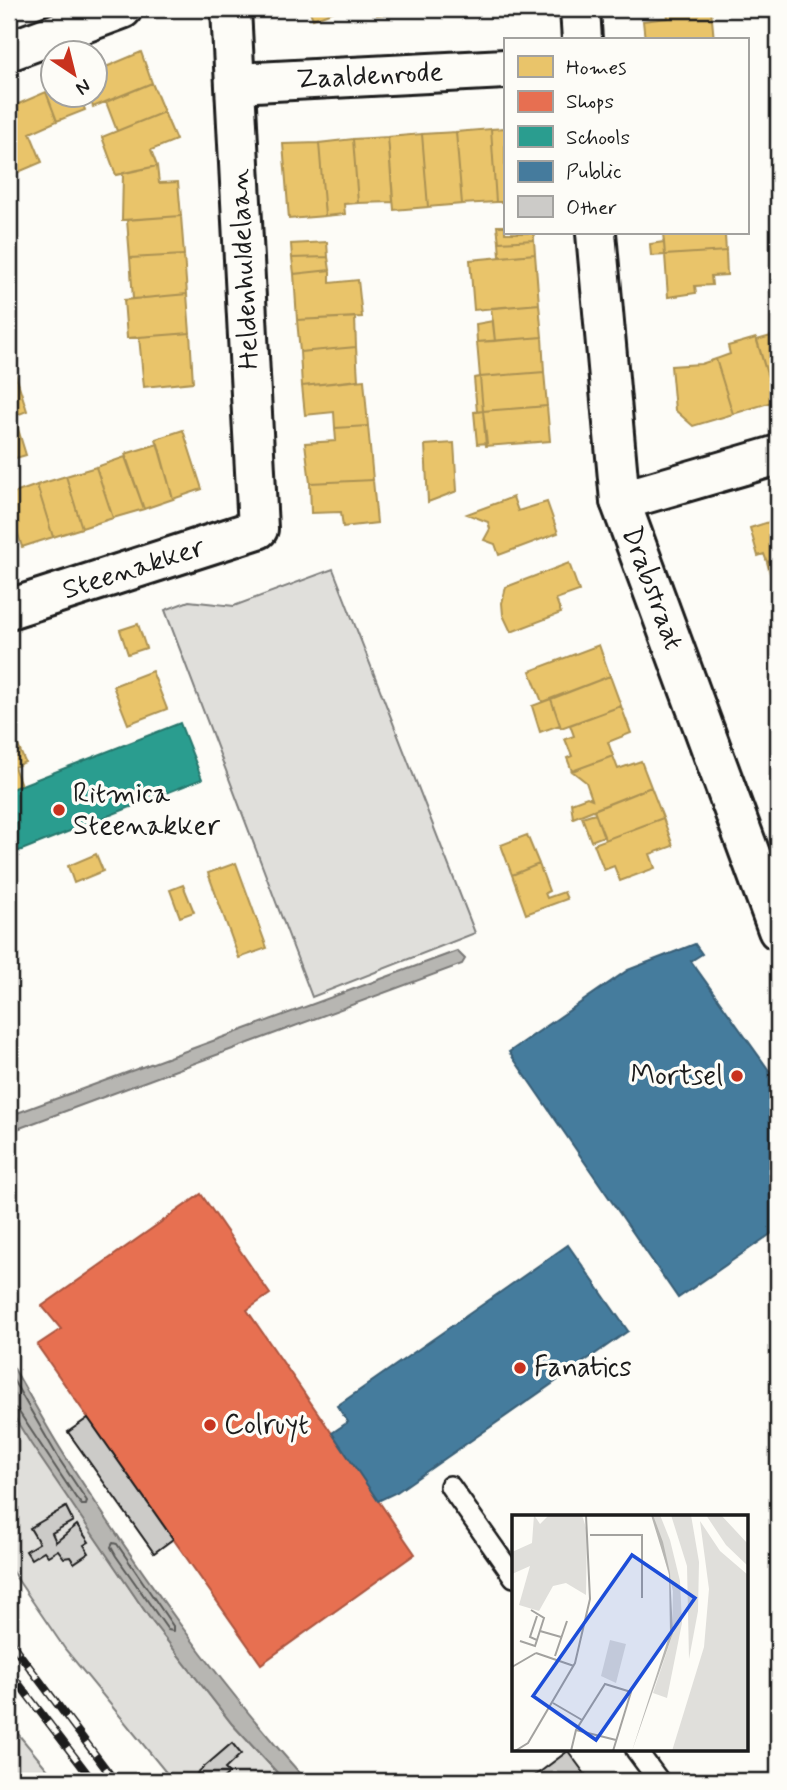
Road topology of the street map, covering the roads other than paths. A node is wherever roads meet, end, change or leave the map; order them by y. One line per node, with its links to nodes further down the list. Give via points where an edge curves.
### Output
1 (121, 9): 5 (street)
2 (231, 9): 7 (street, Heldenhuldelaan)
3 (580, 9): 4 (street)
4 (582, 38)
5 (9, 51)
6 (504, 69): 7 (street, Zaaldenrode)
7 (235, 83): 11 (street, Heldenhuldelaan)
8 (596, 234): 10 (street, Drabstraat)
9 (778, 455): 10 (street)
10 (620, 501): 13 (street, Drabstraat)
11 (258, 529): 12 (street, Steenakker)
12 (9, 609)
13 (778, 930)
14 (450, 1486): 15 (lane)
15 (512, 1574)
16 (637, 1752): 17 (lane)
17 (659, 1781)

